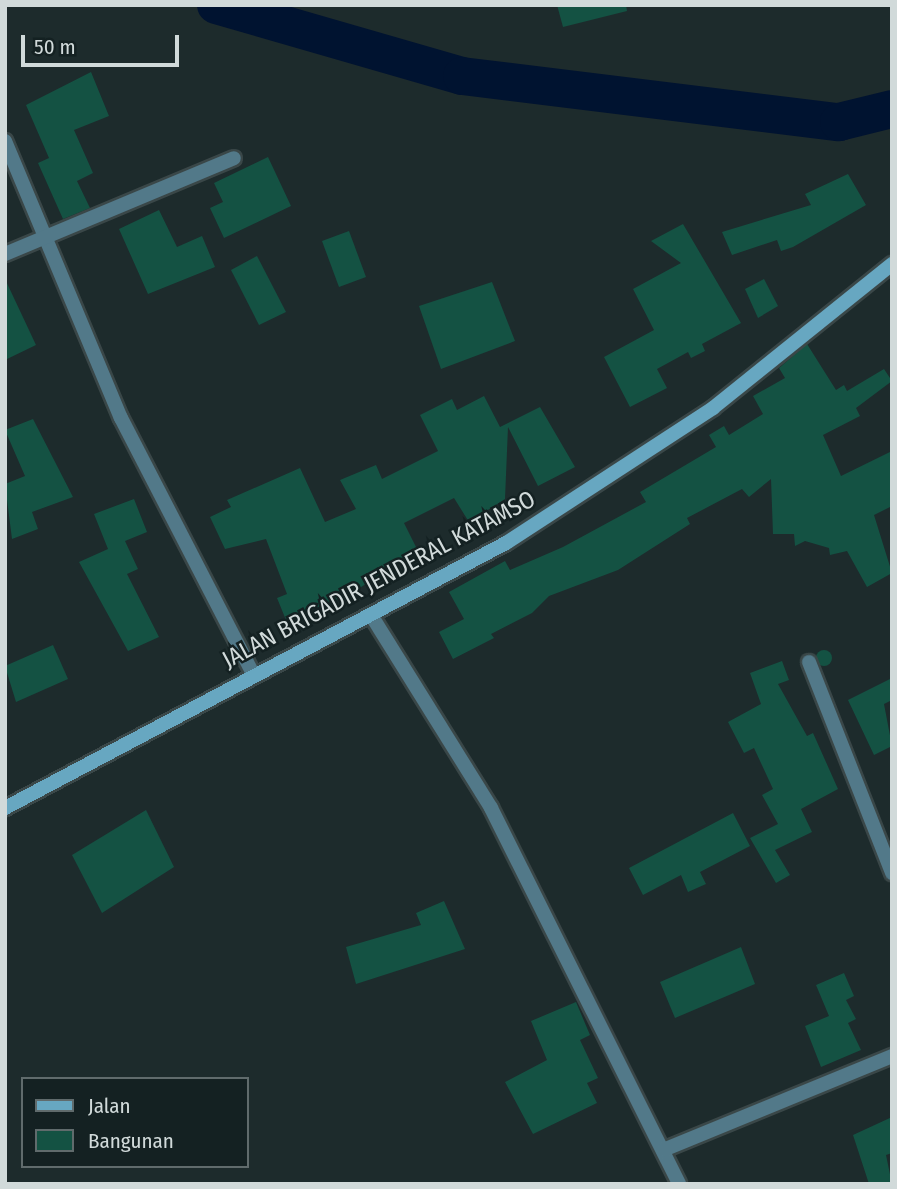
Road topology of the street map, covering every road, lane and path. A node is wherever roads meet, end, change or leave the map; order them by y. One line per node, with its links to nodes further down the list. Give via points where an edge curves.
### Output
1 (5, 141): 3 (street)
2 (234, 158): 3 (street)
3 (46, 234): 4 (street); 8 (street, via 121,418)
4 (5, 254)
5 (892, 264): 6 (main road, JALAN BRIGADIR JENDERAL KATAMSO, via 713,408 506,543)
6 (372, 615): 8 (main road, JALAN BRIGADIR JENDERAL KATAMSO); 12 (street, via 491,808)
7 (809, 662): 10 (street)
8 (253, 674): 9 (main road, JALAN BRIGADIR JENDERAL KATAMSO)
9 (5, 808)
10 (892, 873)
11 (892, 1056): 12 (street)
12 (663, 1150): 13 (street)
13 (679, 1184)

